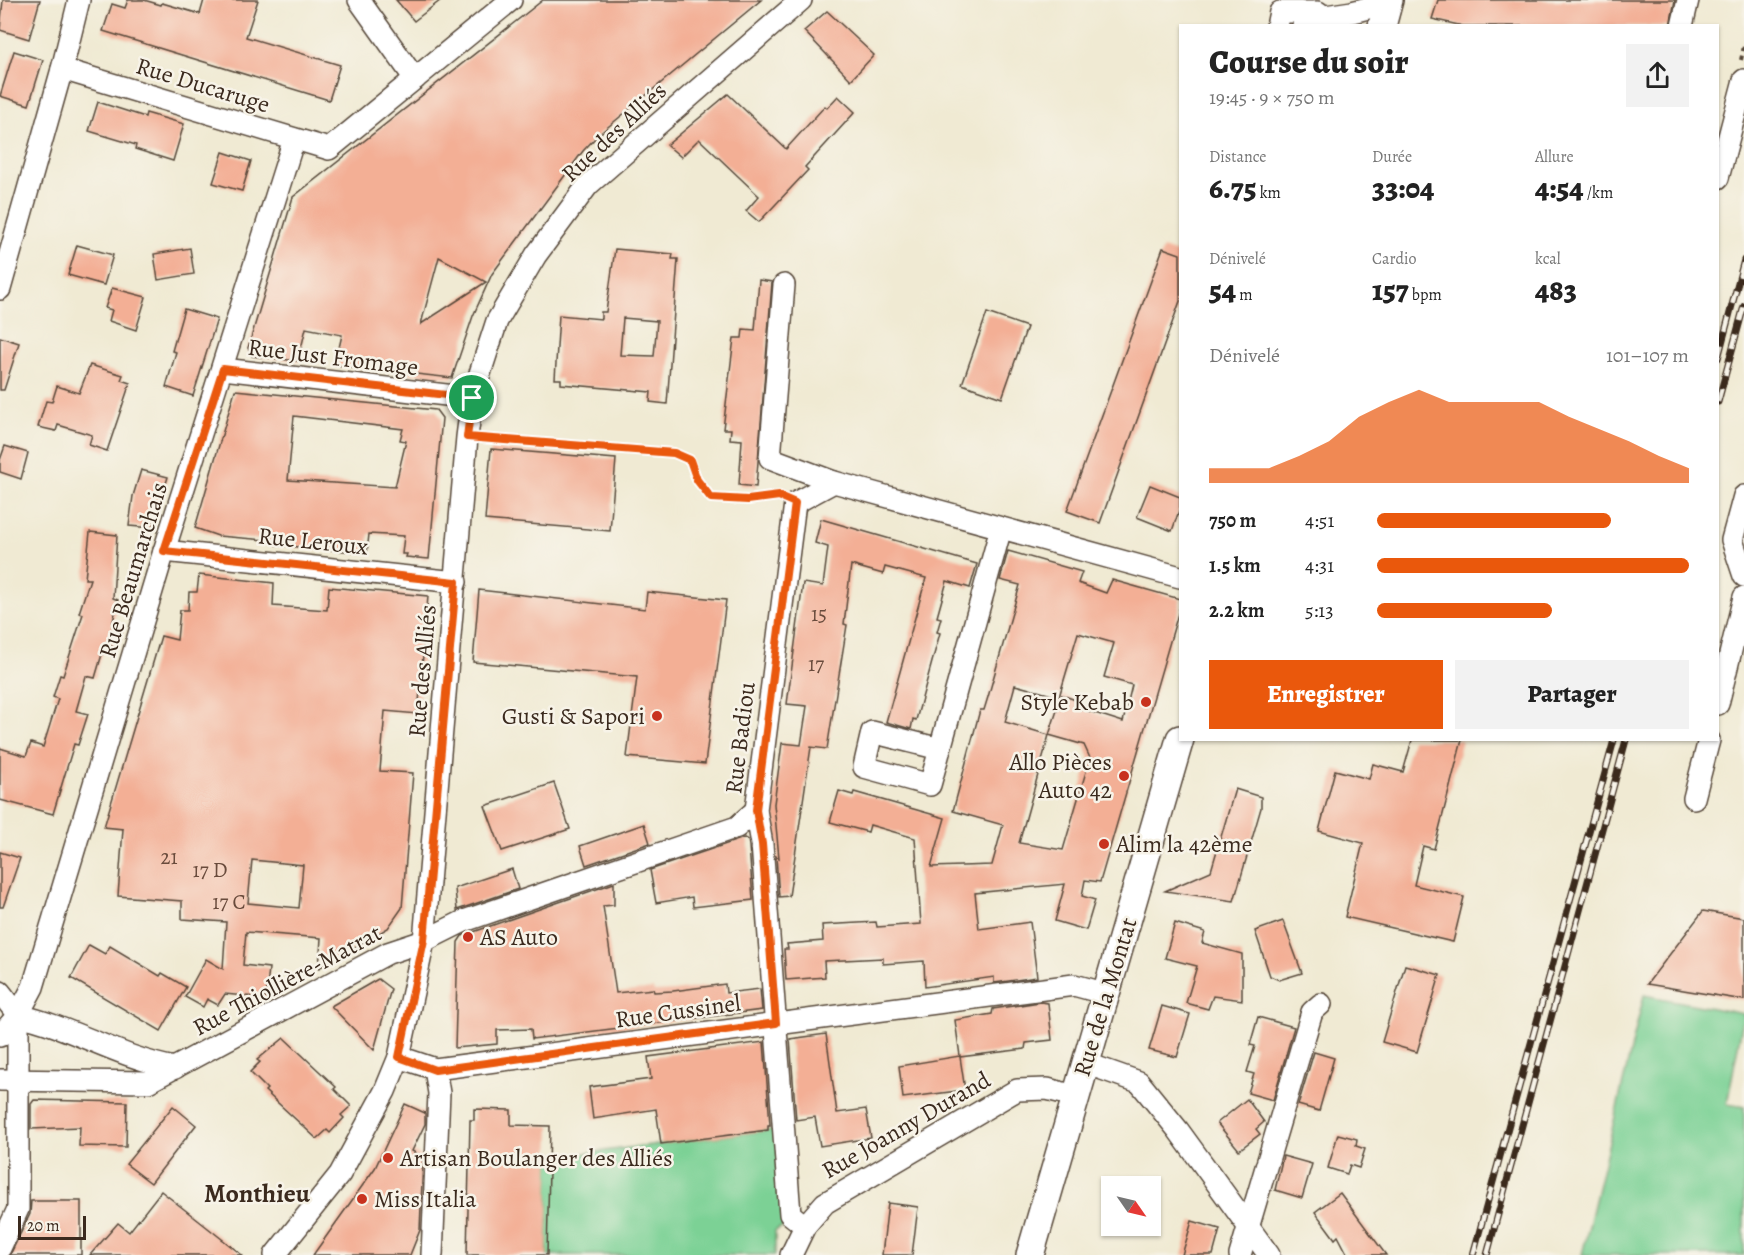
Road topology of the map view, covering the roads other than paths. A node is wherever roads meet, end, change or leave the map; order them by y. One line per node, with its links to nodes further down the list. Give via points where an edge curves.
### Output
1 (79, 0): 14 (street)
2 (359, 0): 15 (street)
3 (511, 0): 15 (street)
4 (801, 0): 22 (street, Rue des Alliés, via 588,185 536,255 497,321)
5 (1271, 0): 9 (street)
6 (1688, 0): 13 (street)
7 (1351, 7): 8 (street); 10 (street, via 1280,12); 11 (street, via 1305,19); 12 (street)
8 (1386, 10)
9 (1265, 24)
10 (1277, 24)
11 (1304, 24)
12 (1328, 24)
13 (1682, 24)
14 (62, 69): 17 (street, Rue Ducaruge); 20 (street)
15 (415, 79): 17 (street, Rue Ducaruge, via 329,149)
16 (1744, 80): 18 (street)
17 (294, 139): 21 (street, Rue Beaumarchais)
18 (1719, 174)
19 (784, 285): 23 (street, via 770,458)
20 (0, 289)
21 (223, 369): 22 (street, Rue Just Fromage); 26 (street, Rue Beaumarchais)
22 (472, 398): 29 (street, Rue des Alliés)
23 (834, 482): 25 (street); 36 (street, Rue Badiou, via 795,503)
24 (1744, 496): 27 (street, via 1732,540)
25 (1001, 528): 28 (street); 34 (street)
26 (164, 551): 29 (street, Rue Leroux); 41 (street, Rue Beaumarchais, via 33,987)
27 (1744, 576)
28 (1179, 577)
29 (456, 582): 37 (street, Rue des Alliés)
30 (1744, 597): 31 (street)
31 (1719, 700)
32 (1179, 741): 39 (main road, Rue de la Montat)
33 (1709, 741): 35 (street)
34 (940, 749)
35 (1694, 798)
36 (756, 810): 37 (street, Rue Badiou, via 737,827 464,921); 42 (street)
37 (424, 940): 44 (street, Rue des Alliés); 46 (street, Rue Thiollière-Matrat, via 387,953)
38 (0, 992): 41 (street)
39 (1107, 994): 42 (street, Rue Cussinel, via 1074,985); 45 (main road, Rue de la Montat)
40 (1321, 1004): 51 (street, via 1312,1012)
41 (18, 1014): 43 (street, Rue Beaumarchais); 46 (street, via 146,1062); 48 (street)
42 (776, 1023): 47 (street, Rue Cussinel); 50 (street, via 790,1214)
43 (0, 1036)
44 (399, 1057): 47 (street, Rue Cussinel); 53 (street, Rue des Alliés, via 340,1174)
45 (1085, 1063): 49 (main road, Rue de la Montat); 51 (street, via 1139,1082)
46 (175, 1068): 48 (street, Rue Thiollière-Matrat, via 148,1082)
47 (435, 1070): 54 (street, via 439,1093)
48 (8, 1080): 52 (street, via 18,1209)
49 (1075, 1096): 50 (street, Rue Joanny Durand, via 1047,1089 1017,1090 825,1203); 56 (main road, Rue de la Montat)
50 (805, 1226): 55 (street, Rue Joanny Durand)
51 (1248, 1227): 57 (street); 58 (street)
52 (0, 1248)
53 (275, 1255)
54 (432, 1255)
55 (791, 1255)
56 (1030, 1255)
57 (1240, 1255)
58 (1269, 1255)

